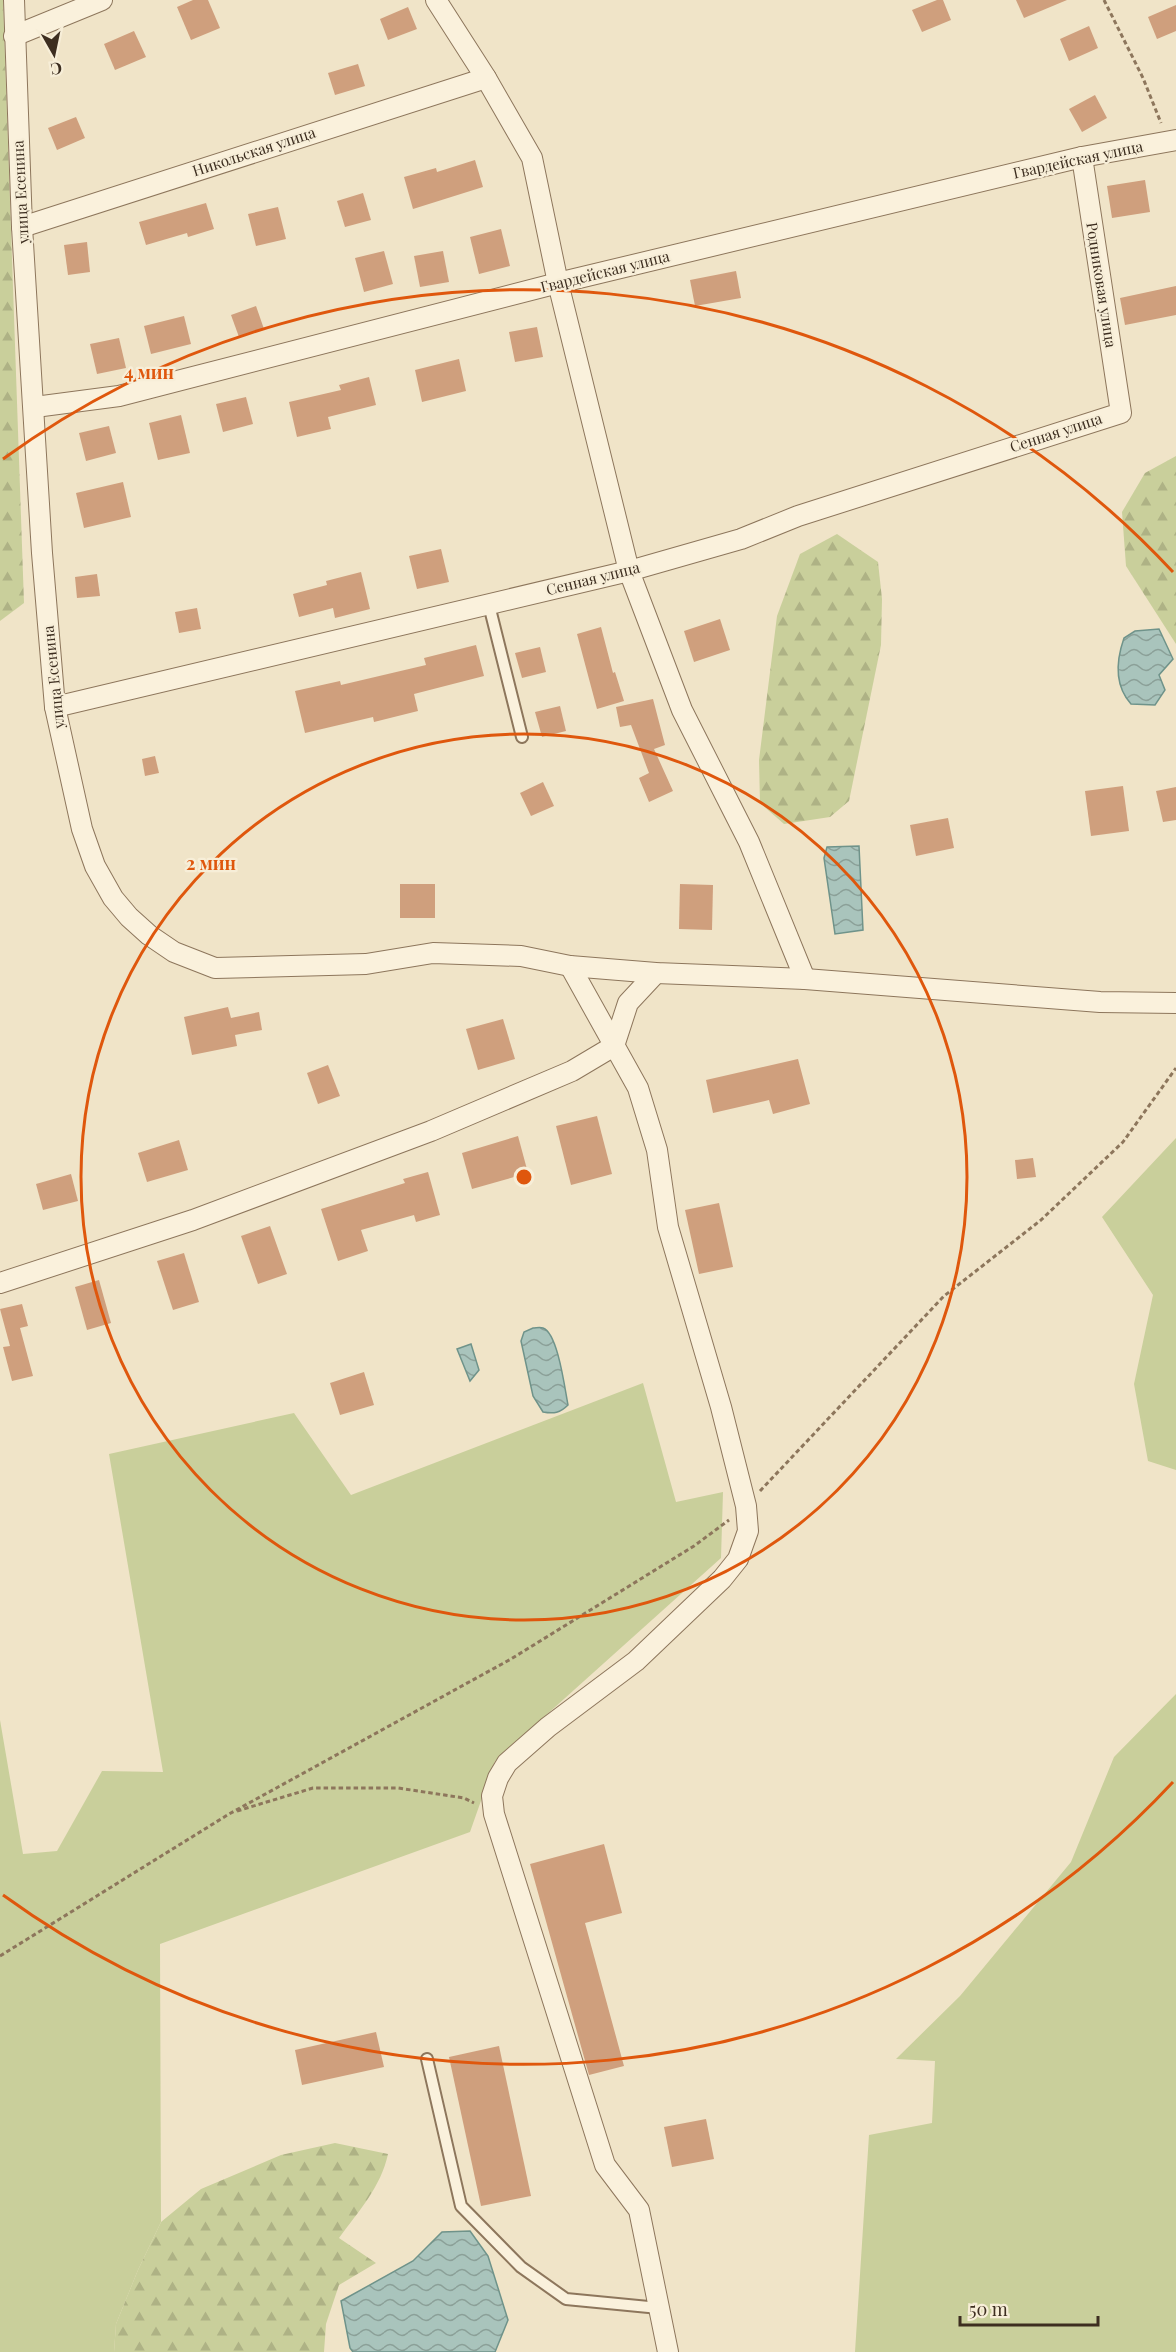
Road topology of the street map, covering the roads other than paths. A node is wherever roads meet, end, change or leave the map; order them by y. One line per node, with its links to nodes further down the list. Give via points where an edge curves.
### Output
1 (14, 0): 4 (street, улица Есенина)
2 (102, 0): 4 (street)
3 (436, 0): 5 (street)
4 (14, 36): 8 (street, улица Есенина)
5 (486, 78): 8 (street, Никольская улица); 9 (street, via 532,158)
6 (1172, 141): 7 (street, Гвардейская улица)
7 (1082, 157): 9 (street, Гвардейская улица); 11 (street, Родниковая улица)
8 (22, 227): 10 (street, улица Есенина)
9 (558, 283): 10 (street, Гвардейская улица, via 119,396); 12 (street)
10 (35, 406): 14 (street, улица Есенина)
11 (1121, 413): 12 (street, Сенная улица, via 798,516 741,539)
12 (629, 571): 13 (street, Сенная улица); 18 (street, via 682,710 749,842)
13 (489, 605): 14 (street, Сенная улица); 15 (lane)
14 (55, 707): 16 (street, улица Есенина, via 81,829 95,866 129,917 174,952 215,968 366,964 433,953 521,956)
15 (522, 737)
16 (570, 966): 17 (street, улица Есенина); 20 (street)
17 (656, 973): 18 (street, улица Есенина); 20 (street, via 628,1003)
18 (806, 979): 19 (street, улица Есенина, via 1100,1002)
19 (1176, 1003)
20 (614, 1046): 21 (street, via 572,1071 431,1131 193,1220); 23 (street, via 638,1088 657,1150 668,1227 721,1407 746,1506 748,1531 738,1559 722,1579 636,1661 507,1763 492,1796 494,1814 605,2165 639,2210)
21 (0, 1283)
22 (427, 2059): 23 (lane, via 460,2206 521,2267 566,2299)
23 (659, 2308): 24 (street)
24 (668, 2352)

